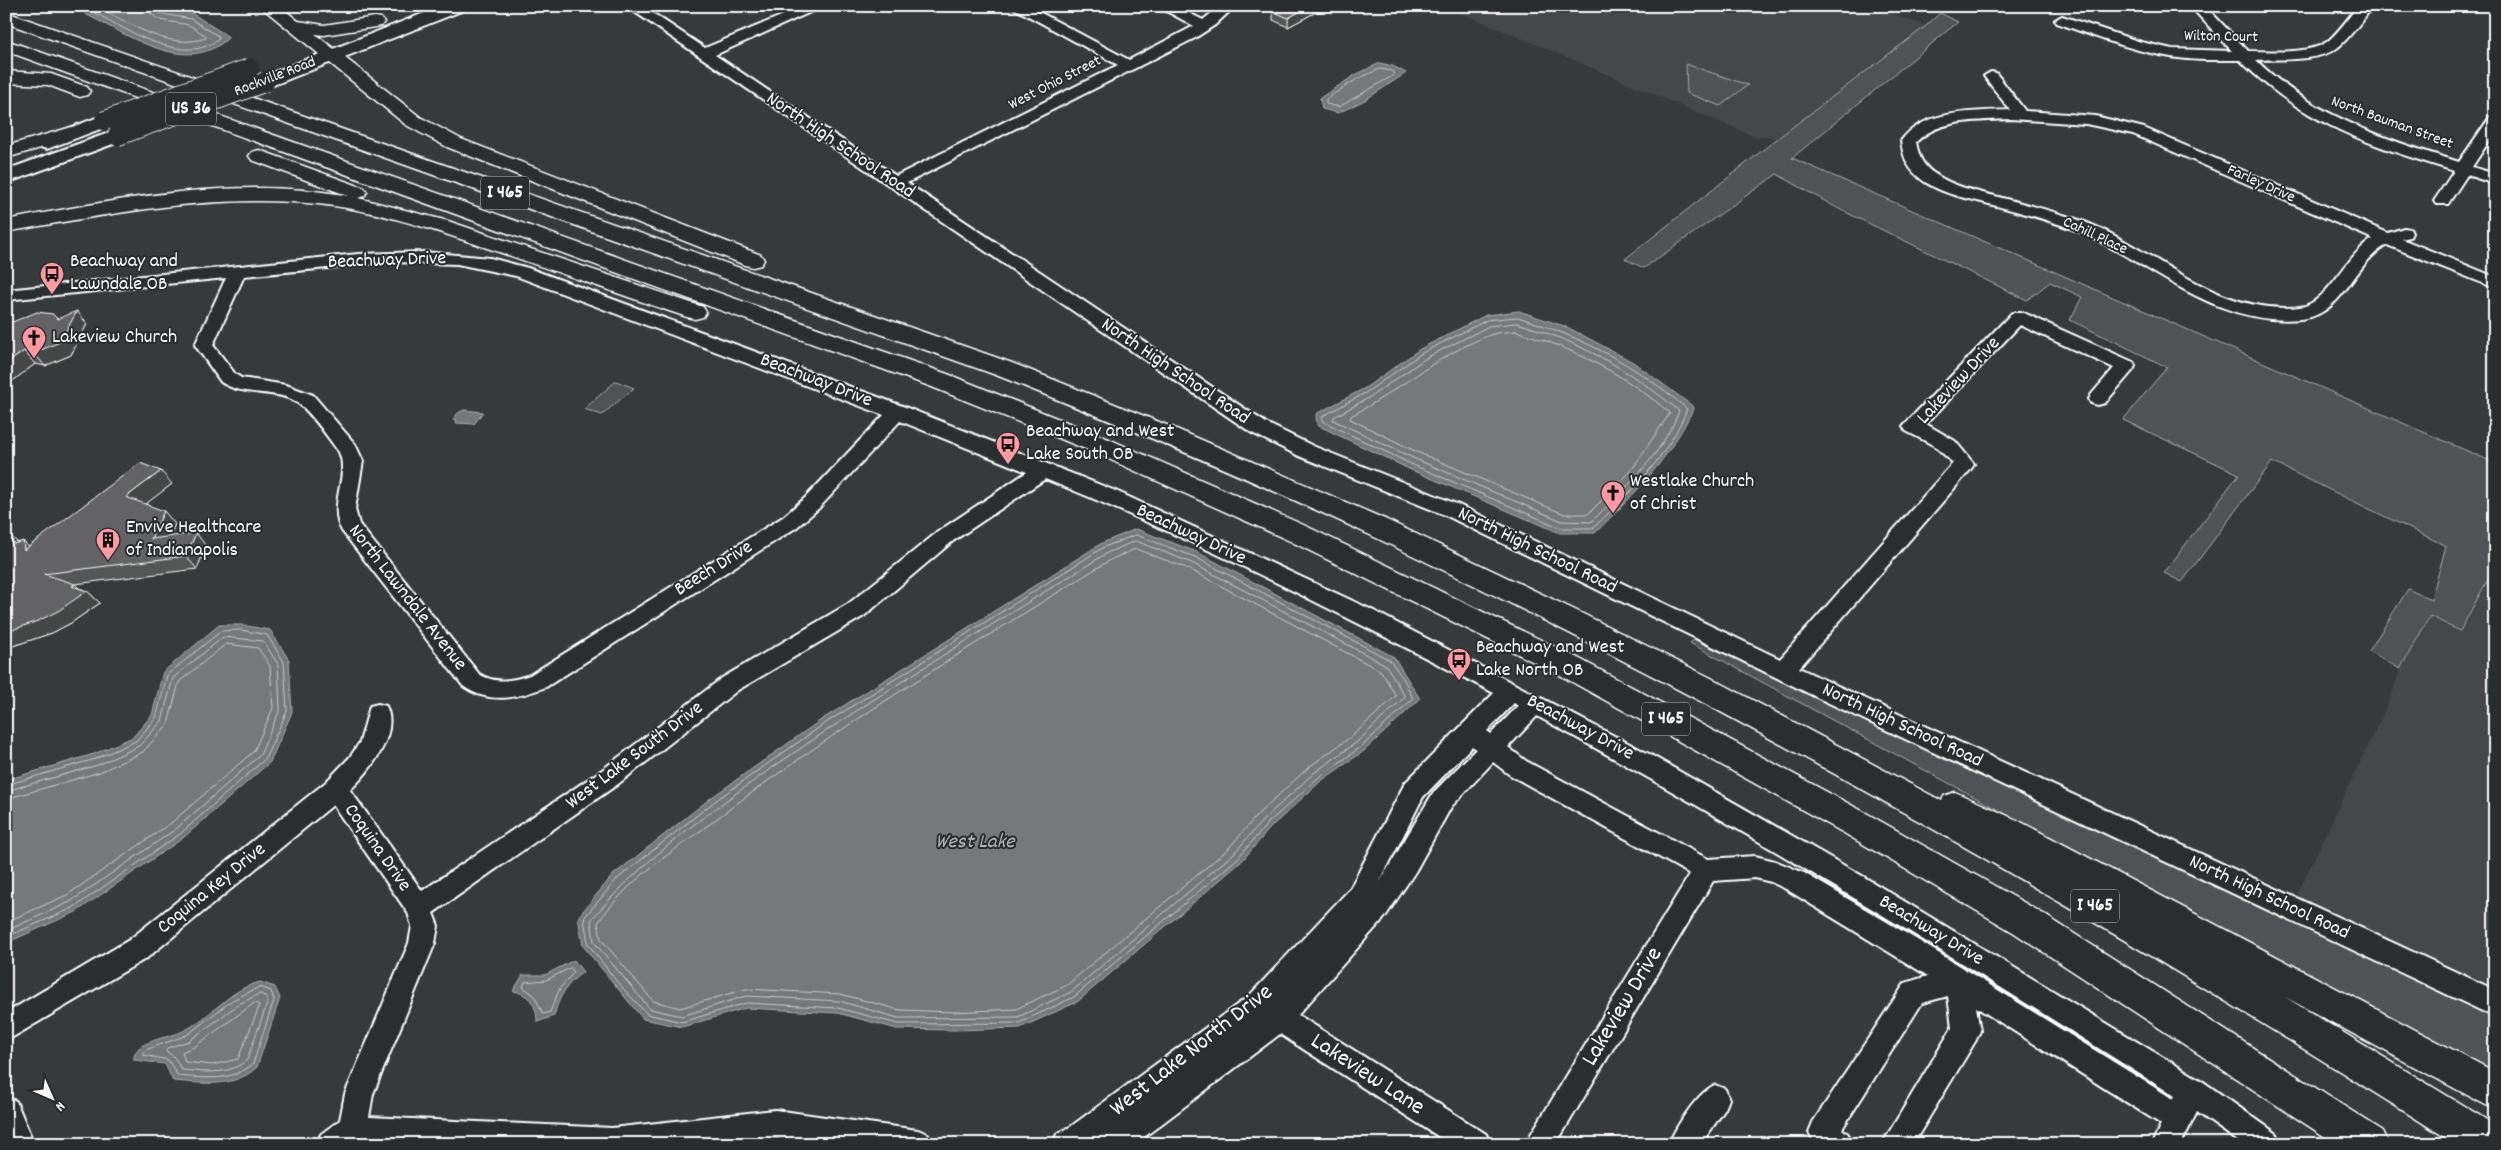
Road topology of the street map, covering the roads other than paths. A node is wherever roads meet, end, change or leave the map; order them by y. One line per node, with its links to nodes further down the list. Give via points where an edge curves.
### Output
1 (269, 6): 14 (highway)
2 (421, 6): 13 (main road, Rockville Road)
3 (458, 6): 20 (main road, Rockville Road / US 36)
4 (633, 6): 18 (street, North High School Road)
5 (818, 6): 18 (street)
6 (1017, 6): 22 (street)
7 (1164, 6): 15 (street)
8 (1228, 6): 15 (street, West Ohio Street)
9 (2197, 6): 19 (street, North Bauman Street)
10 (2366, 6): 19 (street, Wilton Court, via 2336,42 2324,49 2294,54)
11 (6, 17): 42 (highway, I 465)
12 (2062, 20): 19 (street, Wilton Court, via 2157,50 2191,55)
13 (375, 22): 14 (highway, via 324,30); 17 (main road, Rockville Road)
14 (290, 24): 17 (highway)
15 (1204, 26): 22 (street, West Ohio Street)
16 (6, 45): 43 (highway, I 465)
17 (308, 47): 20 (highway)
18 (704, 54): 33 (street, North High School Road)
19 (2246, 55): 30 (street, North Bauman Street, via 2282,91 2319,115 2363,134)
20 (330, 56): 31 (main road, Rockville Road / US 36, bridge); 42 (highway, via 413,121 454,143 863,302)
21 (259, 64): 27 (main road, Rockville Road, bridge)
22 (1128, 65): 33 (street, West Ohio Street)
23 (1992, 76): 25 (street)
24 (6, 77): 35 (highway, via 51,80)
25 (2020, 114): 38 (street, Farley Drive, via 2082,118 2138,131); 38 (street, Cahill Place, via 1926,124 1909,139 1910,155 1926,173 1949,187 2080,226 2209,296 2258,312 2292,314 2320,308 2366,252)
26 (2495, 120): 30 (street)
27 (72, 133): 28 (highway); 29 (main road, Rockville Road)
28 (6, 152)
29 (6, 157)
30 (2464, 168): 32 (street, North Bauman Street); 34 (street)
31 (6, 177)
32 (2495, 179)
33 (894, 183): 47 (street, North High School Road, via 1259,428 1306,451 1452,510)
34 (2442, 201)
35 (438, 224): 36 (highway, via 352,203 253,194 138,202); 43 (highway, via 875,371)
36 (6, 226)
37 (2404, 233): 38 (street)
38 (2387, 239): 40 (street, Farley Drive)
39 (237, 272): 41 (street, Beachway Drive); 45 (street, Beachway Drive, via 399,256 448,257 487,263 522,272); 49 (street, North Lawndale Avenue, via 204,345 234,382 294,393 310,404 348,449 353,461 345,509 352,531 471,680 482,687)
40 (2495, 283)
41 (6, 295)
42 (1004, 369): 48 (highway, I 465, via 1147,425 1321,502 1439,556)
43 (941, 381): 58 (highway, I 465, via 1176,478 1460,612 1771,775)
44 (2098, 399): 47 (street, Lakeview Drive, via 2126,366 2018,317 1912,426 1958,453 1964,464)
45 (898, 412): 46 (street, Beachway Drive); 49 (street, Beech Drive, via 790,522 546,676 520,688)
46 (1044, 470): 50 (street, Beachway Drive, via 1353,611); 57 (street, West Lake South Drive, via 946,536 856,610 730,684 610,777)
47 (1784, 670): 60 (street, North High School Road)
48 (1691, 681): 64 (highway, via 2008,831); 83 (highway, I 465, via 1830,755 2091,903 2265,1004)
49 (505, 690)
50 (1511, 691): 51 (street, Beachway Drive); 53 (street, West Lake North Drive)
51 (1534, 704): 54 (street, West Lake North Drive); 63 (street, Beachway Drive, via 1641,761 1854,885)
52 (378, 713): 55 (street, Coquina Key Drive, via 374,738 364,757)
53 (1471, 732): 54 (street); 61 (street, West Lake North Drive, via 1436,765 1409,797 1358,897)
54 (1492, 748): 56 (street, via 1518,768); 61 (street, West Lake North Drive, via 1436,809 1406,864 1376,909)
55 (335, 789): 57 (street, Coquina Drive); 62 (street, Coquina Key Drive, via 138,949)
56 (1706, 870): 59 (street, Beachway Drive, via 1756,867 1789,878); 69 (street, Lakeview Drive)
57 (419, 908): 68 (street, via 424,918 423,938)
58 (2025, 921): 81 (highway, via 2193,1048); 82 (highway, I 465)
59 (1959, 981): 67 (street, Beachway Drive); 77 (street, via 1914,992 1823,1132); 78 (street, via 1966,1031)
60 (2495, 1004)
61 (1268, 1011): 73 (street, West Lake North Drive); 74 (street, West Lake North Drive); 75 (street, Lakeview Lane)
62 (6, 1028)
63 (2192, 1091): 67 (street); 80 (street, Beachway Drive)
64 (2495, 1092)
65 (1715, 1099): 76 (street)
66 (6, 1111): 71 (street)
67 (2178, 1119): 79 (street)
68 (342, 1136): 70 (street, via 375,1133)
69 (1549, 1140)
70 (620, 1143): 72 (street, via 775,1124)
71 (20, 1144)
72 (918, 1144)
73 (1067, 1144)
74 (1111, 1144)
75 (1476, 1144)
76 (1683, 1144)
77 (1838, 1144)
78 (1896, 1144)
79 (2166, 1144)
80 (2267, 1144)
81 (2337, 1144)
82 (2370, 1144)
83 (2491, 1144)

